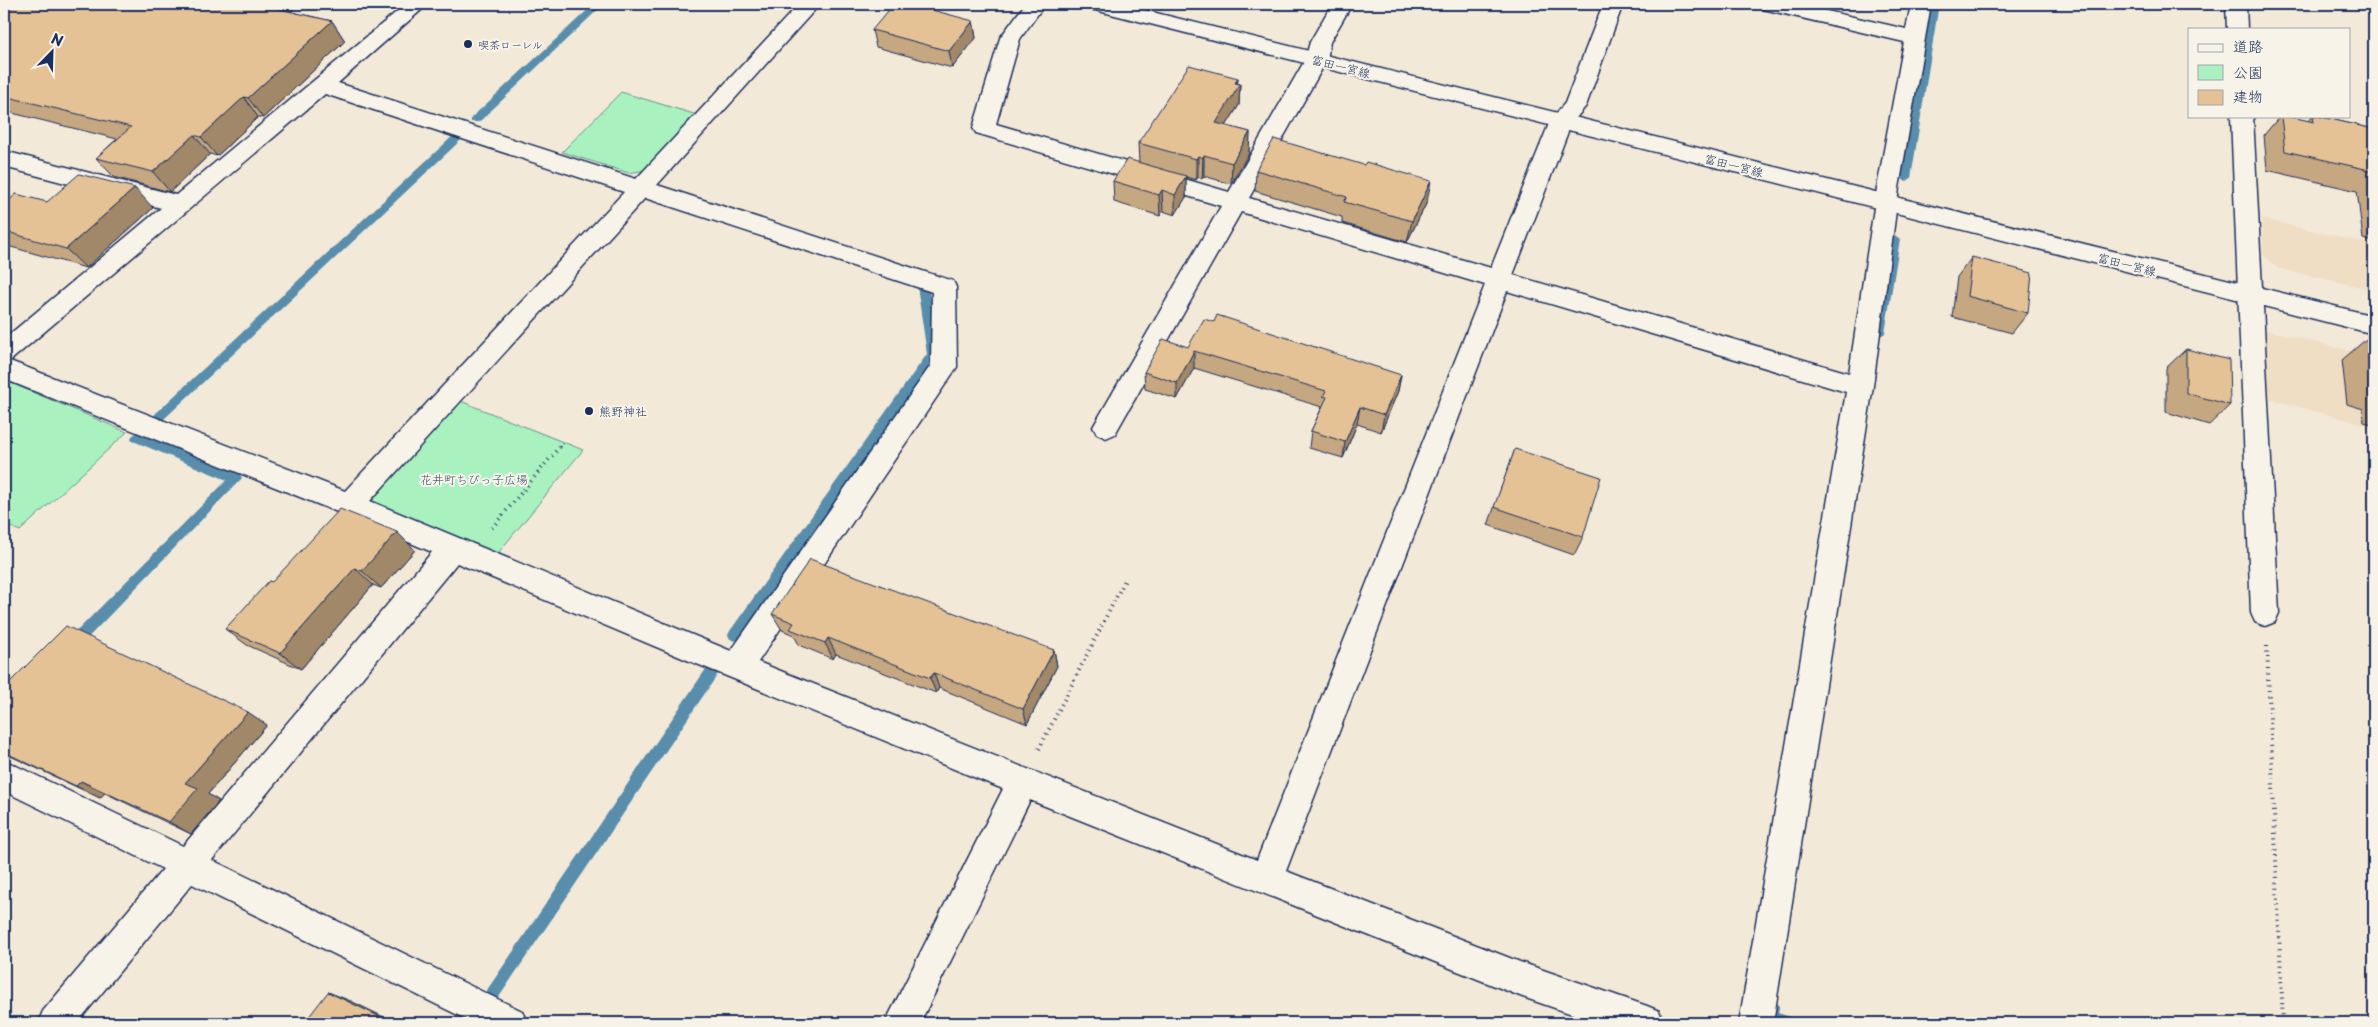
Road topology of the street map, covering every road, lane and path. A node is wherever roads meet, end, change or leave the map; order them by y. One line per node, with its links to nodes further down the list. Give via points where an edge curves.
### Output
1 (418, 4): 13 (street)
2 (810, 4): 17 (street)
3 (1035, 4): 18 (street, via 1010,38 984,128)
4 (1095, 4): 12 (street, 富田一宮線)
5 (1342, 4): 12 (street, via 1320,42)
6 (1613, 4): 15 (street, via 1575,106)
7 (1770, 4): 11 (street)
8 (1921, 4): 11 (street)
9 (2236, 4): 10 (street)
10 (2237, 28)
11 (1915, 38): 19 (street)
12 (1316, 60): 15 (street, 富田一宮線); 18 (street)
13 (321, 85): 17 (street); 20 (street)
14 (2242, 118): 22 (street)
15 (1561, 121): 19 (street, 富田一宮線); 21 (street)
16 (4, 159): 20 (street)
17 (642, 188): 29 (street); 33 (street, via 944,287 944,367)
18 (1235, 201): 21 (street); 27 (street)
19 (1886, 203): 22 (street, 富田一宮線); 26 (street)
20 (178, 204): 24 (street)
21 (1500, 280): 26 (street); 37 (street)
22 (2251, 296): 23 (street, 富田一宮線); 32 (street)
23 (2374, 325)
24 (4, 353)
25 (4, 368): 29 (street)
26 (1860, 386): 42 (street)
27 (1106, 427)
28 (563, 442): 30 (path)
29 (350, 505): 30 (street)
30 (460, 551): 33 (street); 36 (street)
31 (1126, 578): 35 (path)
32 (2265, 613): 43 (path)
33 (737, 667): 35 (street)
34 (4, 775): 36 (street)
35 (1023, 781): 37 (street); 40 (street)
36 (189, 864): 38 (street); 39 (street)
37 (1266, 880): 41 (street, via 1520,979)
38 (55, 1023)
39 (510, 1023)
40 (902, 1023)
41 (1647, 1023)
42 (1756, 1023)
43 (2283, 1023)

